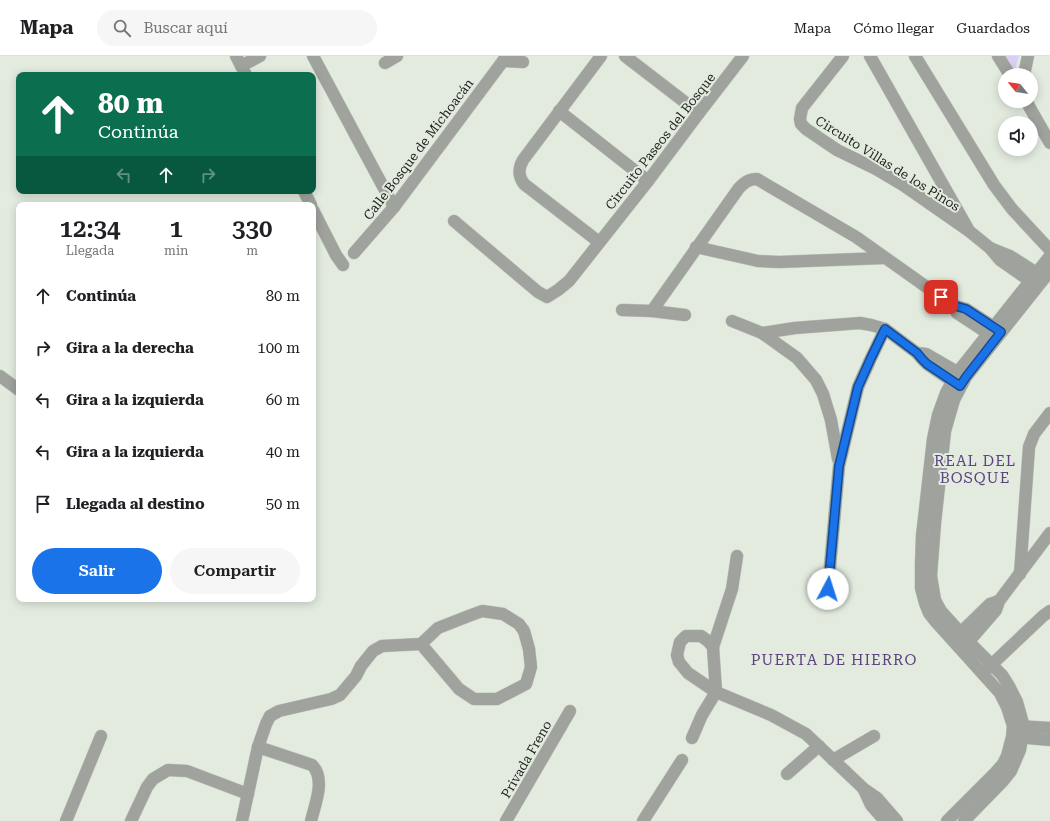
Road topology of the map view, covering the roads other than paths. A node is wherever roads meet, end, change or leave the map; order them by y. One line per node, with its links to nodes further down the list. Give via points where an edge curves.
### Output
1 (260, 56): 15 (street)
2 (313, 56): 23 (street)
3 (397, 56): 14 (street)
4 (601, 56): 19 (street)
5 (625, 56): 20 (street)
6 (743, 56): 20 (street, Circuito Paseos del Bosque)
7 (843, 56): 26 (street, Circuito Villas de los Pinos, via 802,108 801,124 838,150 903,185)
8 (870, 56): 26 (street, Circuito Villas de los Pinos)
9 (915, 56): 29 (street, via 994,185 1012,209)
10 (998, 56): 16 (street)
11 (1028, 56): 17 (street)
12 (502, 59): 13 (street); 23 (street, Calle Bosque de Michoacán)
13 (523, 62)
14 (385, 63)
15 (241, 66)
16 (1006, 68)
17 (1025, 68)
18 (1030, 108): 21 (street)
19 (559, 111): 22 (street); 27 (street, via 523,160 519,171 521,179 524,184)
20 (699, 113): 22 (street, Circuito Paseos del Bosque)
21 (1050, 143)
22 (648, 181): 27 (street, Circuito Paseos del Bosque)
23 (394, 207): 30 (street, Calle Bosque de Michoacán)
24 (316, 216): 33 (street)
25 (454, 221): 27 (street, Circuito Paseos del Bosque, via 547,297 569,281)
26 (969, 231): 34 (street, Circuito Villas de los Pinos, via 1000,260)
27 (599, 242)
28 (696, 247): 32 (street, via 765,262); 32 (street, via 739,188 750,179 758,179 842,228); 36 (street)
29 (1050, 250)
30 (354, 253)
31 (1050, 256): 34 (street)
32 (884, 258): 41 (street, via 952,305 966,309)
33 (343, 265)
34 (1040, 278): 41 (street)
35 (622, 310): 36 (street)
36 (652, 310): 37 (street)
37 (685, 315)
38 (732, 321): 40 (street)
39 (885, 329): 40 (street, via 860,323); 43 (street, via 917,353 926,354); 46 (street, via 858,387)
40 (762, 333): 46 (street, via 797,358 816,380 831,420)
41 (994, 333): 43 (street)
42 (0, 376): 44 (street)
43 (959, 379): 53 (street, via 941,405 933,439 921,564 921,588 929,613)
44 (16, 388)
45 (1050, 413): 49 (street, via 1034,434 1029,447)
46 (839, 466): 50 (street)
47 (1050, 533): 49 (street)
48 (737, 556): 56 (street, via 732,589)
49 (1020, 574): 51 (street)
50 (828, 589)
51 (999, 601): 53 (street, via 990,604); 55 (street, via 996,610)
52 (1050, 611): 57 (street)
53 (957, 636): 55 (street)
54 (422, 644): 54 (street, via 438,628 482,611 503,614 519,624 524,631 530,659 530,675 526,684 497,699 474,698 459,689); 67 (street, via 382,646 361,666 340,695 279,711 270,716)
55 (965, 646): 57 (street)
56 (713, 647): 58 (street); 58 (street, via 701,636 686,636 680,642 677,655 688,674)
57 (987, 668): 61 (street)
58 (716, 692): 64 (street); 66 (street, via 771,715 806,734)
59 (570, 711): 77 (street, Privada Freno)
60 (1050, 728): 61 (street)
61 (1018, 732): 65 (street); 81 (street, via 1002,764); 82 (street, via 1016,761 1011,771)
62 (101, 736): 73 (street)
63 (874, 736): 69 (street)
64 (692, 738)
65 (1050, 740)
66 (819, 746): 69 (street); 70 (street)
67 (258, 747): 72 (street); 76 (street, via 312,765 316,769 318,787)
68 (682, 760): 78 (street)
69 (833, 760): 71 (street)
70 (787, 774)
71 (864, 789): 79 (street, via 871,805); 80 (street, via 877,798)
72 (248, 794): 74 (street, via 187,771 168,770 153,779 147,787); 75 (street)
73 (66, 821)
74 (131, 821)
75 (242, 821)
76 (311, 821)
77 (506, 821)
78 (643, 821)
79 (885, 821)
80 (897, 821)
81 (947, 821)
82 (964, 821)

